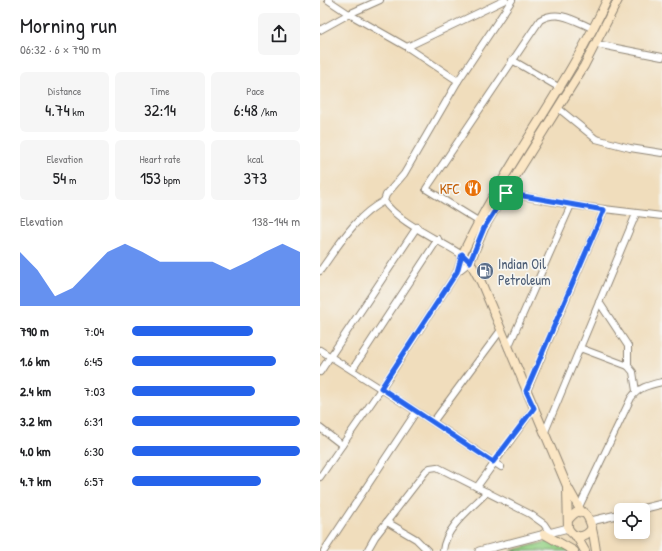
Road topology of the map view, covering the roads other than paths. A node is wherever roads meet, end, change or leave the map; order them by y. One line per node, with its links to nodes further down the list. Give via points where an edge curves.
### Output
1 (328, 0): 7 (street)
2 (380, 0): 7 (street)
3 (505, 0): 11 (street)
4 (512, 0): 14 (street)
5 (607, 0): 8 (main road)
6 (618, 0): 10 (main road)
7 (348, 14): 9 (street); 11 (street)
8 (594, 29): 13 (street, via 558,14 547,16 534,26); 15 (main road)
9 (320, 30)
10 (596, 44): 12 (street); 16 (main road)
11 (407, 47): 14 (street)
12 (662, 57)
13 (512, 60): 15 (street); 24 (street, via 426,189)
14 (458, 80): 19 (street, via 404,174)
15 (560, 88): 24 (main road)
16 (558, 108): 17 (street, via 596,139); 18 (main road)
17 (662, 153)
18 (506, 193): 20 (street); 28 (main road, via 484,228)
19 (384, 201): 25 (street, via 392,210); 29 (street, via 356,221)
20 (571, 205): 21 (street); 33 (street)
21 (604, 210): 22 (street); 42 (street)
22 (636, 214): 23 (street); 31 (street)
23 (662, 216)
24 (478, 221): 27 (main road)
25 (417, 227): 26 (street); 36 (street)
26 (438, 239): 27 (street); 38 (street)
27 (462, 254): 28 (main road); 30 (street)
28 (470, 262): 30 (street); 32 (main road)
29 (320, 271)
30 (457, 272): 41 (street)
31 (599, 302): 34 (street); 37 (street, via 628,346)
32 (501, 330): 33 (main road); 46 (street)
33 (508, 348): 42 (main road)
34 (580, 348): 37 (street); 48 (street)
35 (320, 350): 36 (street)
36 (331, 357): 38 (street); 39 (street)
37 (628, 366): 43 (street, via 633,372)
38 (352, 370): 41 (street)
39 (320, 372)
40 (662, 382): 43 (street)
41 (381, 388): 45 (street); 49 (street)
42 (526, 391): 44 (main road)
43 (636, 391): 58 (street)
44 (534, 408): 48 (main road); 50 (street)
45 (416, 412): 46 (street); 66 (street)
46 (433, 422): 50 (street)
47 (320, 428): 49 (street)
48 (544, 434): 53 (main road)
49 (342, 445): 52 (street)
50 (493, 462): 51 (street); 54 (street)
51 (501, 467)
52 (320, 478)
53 (567, 486): 58 (main road); 60 (main road)
54 (477, 487): 55 (street); 61 (street, via 437,467 430,468)
55 (487, 492): 64 (street, via 537,518); 69 (street, via 450,531)
56 (662, 504): 57 (street)
57 (650, 507)
58 (581, 510): 60 (main road); 62 (main road, via 588,516)
59 (614, 517): 62 (street)
60 (569, 519): 63 (main road)
61 (387, 522): 67 (street); 68 (street, via 416,539)
62 (591, 525): 65 (main road, via 589,533); 73 (main road)
63 (568, 528): 64 (street); 65 (main road, via 571,534)
64 (547, 533): 70 (street); 71 (main road)
65 (577, 537): 72 (main road)
66 (324, 551)
67 (367, 551)
68 (428, 551)
69 (442, 551)
70 (479, 551)
71 (574, 551)
72 (585, 551)
73 (596, 551)

